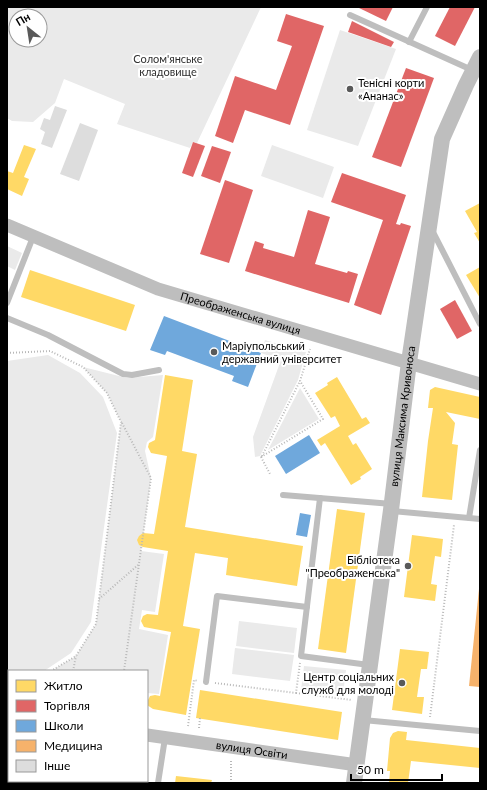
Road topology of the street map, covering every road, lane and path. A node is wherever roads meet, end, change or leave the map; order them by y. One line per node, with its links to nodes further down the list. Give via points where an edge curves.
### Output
1 (427, 7): 3 (lane)
2 (350, 15): 3 (lane)
3 (409, 42): 4 (lane)
4 (477, 64): 5 (street, вулиця Максима Кривоноса, via 442,139)
5 (429, 225): 10 (lane); 13 (street, вулиця Максима Кривоноса)
6 (7, 226): 7 (street, Преображенська вулиця)
7 (33, 237): 8 (lane); 13 (street, Преображенська вулиця, via 158,289)
8 (7, 303)
9 (7, 318): 14 (lane, via 48,335 123,374)
10 (480, 324)
11 (310, 349): 15 (path)
12 (7, 353): 17 (path, via 50,351 83,367 108,393)
13 (409, 362): 16 (street, Преображенська вулиця); 23 (street, вулиця Максима Кривоноса)
14 (159, 370)
15 (300, 381): 19 (path); 19 (path, via 323,419)
16 (480, 384)
17 (122, 422): 27 (path, via 151,478); 28 (path)
18 (480, 450): 25 (lane)
19 (261, 457): 20 (path)
20 (270, 474)
21 (283, 495): 22 (lane)
22 (320, 498): 23 (lane); 29 (lane)
23 (391, 507): 24 (lane); 32 (street, вулиця Максима Кривоноса)
24 (455, 517): 25 (lane); 42 (path)
25 (469, 518): 26 (lane)
26 (480, 520)
27 (139, 564): 28 (path); 35 (path)
28 (99, 599): 30 (path, via 96,624)
29 (307, 607): 31 (lane); 36 (lane, via 217,596)
30 (76, 656): 33 (path); 34 (path)
31 (301, 656): 32 (lane); 37 (path)
32 (370, 666): 40 (street, вулиця Максима Кривоноса)
33 (53, 670)
34 (73, 670)
35 (124, 670)
36 (206, 682): 37 (path); 41 (path, via 194,680)
37 (296, 693): 38 (path)
38 (354, 700)
39 (200, 718): 43 (path)
40 (363, 720): 42 (lane); 48 (street, вулиця Максима Кривоноса)
41 (188, 726)
42 (428, 726): 44 (lane)
43 (199, 728)
44 (480, 731)
45 (148, 735): 46 (street, вулиця Освіти)
46 (165, 738): 47 (street, вулиця Освіти); 49 (lane)
47 (232, 748): 48 (street, вулиця Освіти); 50 (path)
48 (356, 765): 51 (street, вулиця Максима Кривоноса)
49 (158, 783)
50 (231, 783)
51 (354, 783)

